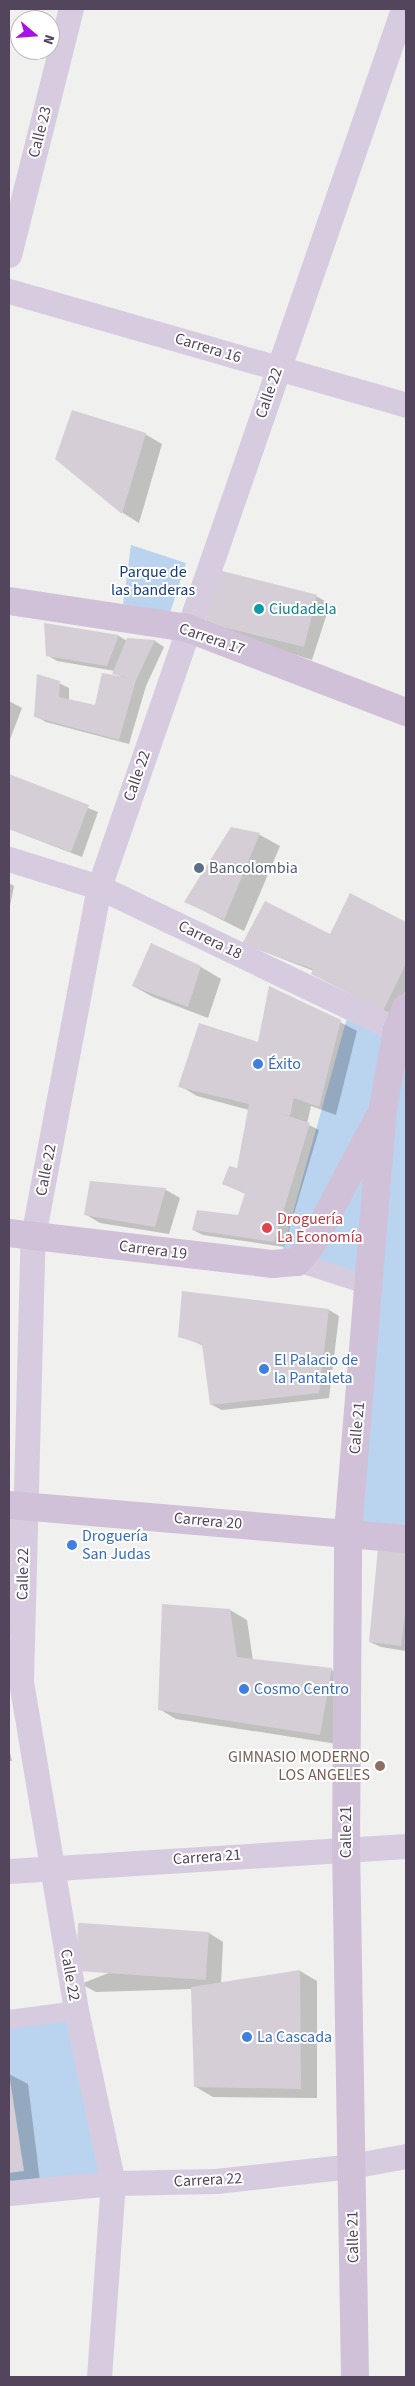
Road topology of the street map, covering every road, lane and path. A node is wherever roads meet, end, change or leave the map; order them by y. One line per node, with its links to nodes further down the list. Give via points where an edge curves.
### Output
1 (72, 9): 3 (street, Calle 23)
2 (403, 9): 5 (street, Calle 22)
3 (9, 255)
4 (9, 291): 5 (street, Carrera 16)
5 (278, 369): 6 (street, Carrera 16); 8 (street, Calle 22)
6 (406, 405)
7 (9, 601): 8 (main road, Carrera 17)
8 (187, 628): 9 (main road, Carrera 17); 11 (street, Calle 22)
9 (406, 712)
10 (9, 859): 11 (street, Carrera 18)
11 (99, 887): 12 (street, Carrera 18); 14 (street, Calle 22)
12 (403, 1024): 13 (main road, Calle 21)
13 (383, 1108): 15 (main road, Calle 21, via 312,1244); 16 (main road, Calle 21)
14 (21, 1234): 15 (main road, Carrera 19, via 273,1264); 17 (street, Calle 22)
15 (297, 1262): 16 (street)
16 (368, 1285): 18 (main road, Calle 21)
17 (16, 1506): 18 (main road, Carrera 20); 22 (street, Calle 22, via 21,1680)
18 (348, 1532): 19 (main road, Carrera 20); 21 (main road, Calle 21)
19 (406, 1539)
20 (406, 1846): 21 (street, Carrera 21)
21 (346, 1848): 22 (street, Carrera 21); 27 (main road, Calle 21)
22 (51, 1868): 23 (street, Carrera 21); 24 (street, Calle 22)
23 (9, 1871)
24 (76, 2010): 25 (street); 28 (street, Calle 22)
25 (9, 2019)
26 (406, 2156): 27 (street, Carrera 22)
27 (351, 2166): 28 (street, Carrera 22, via 216,2181); 31 (main road, Calle 21)
28 (113, 2184): 29 (street, Carrera 22); 30 (street, Calle 22)
29 (9, 2194)
30 (99, 2377)
31 (355, 2377)

